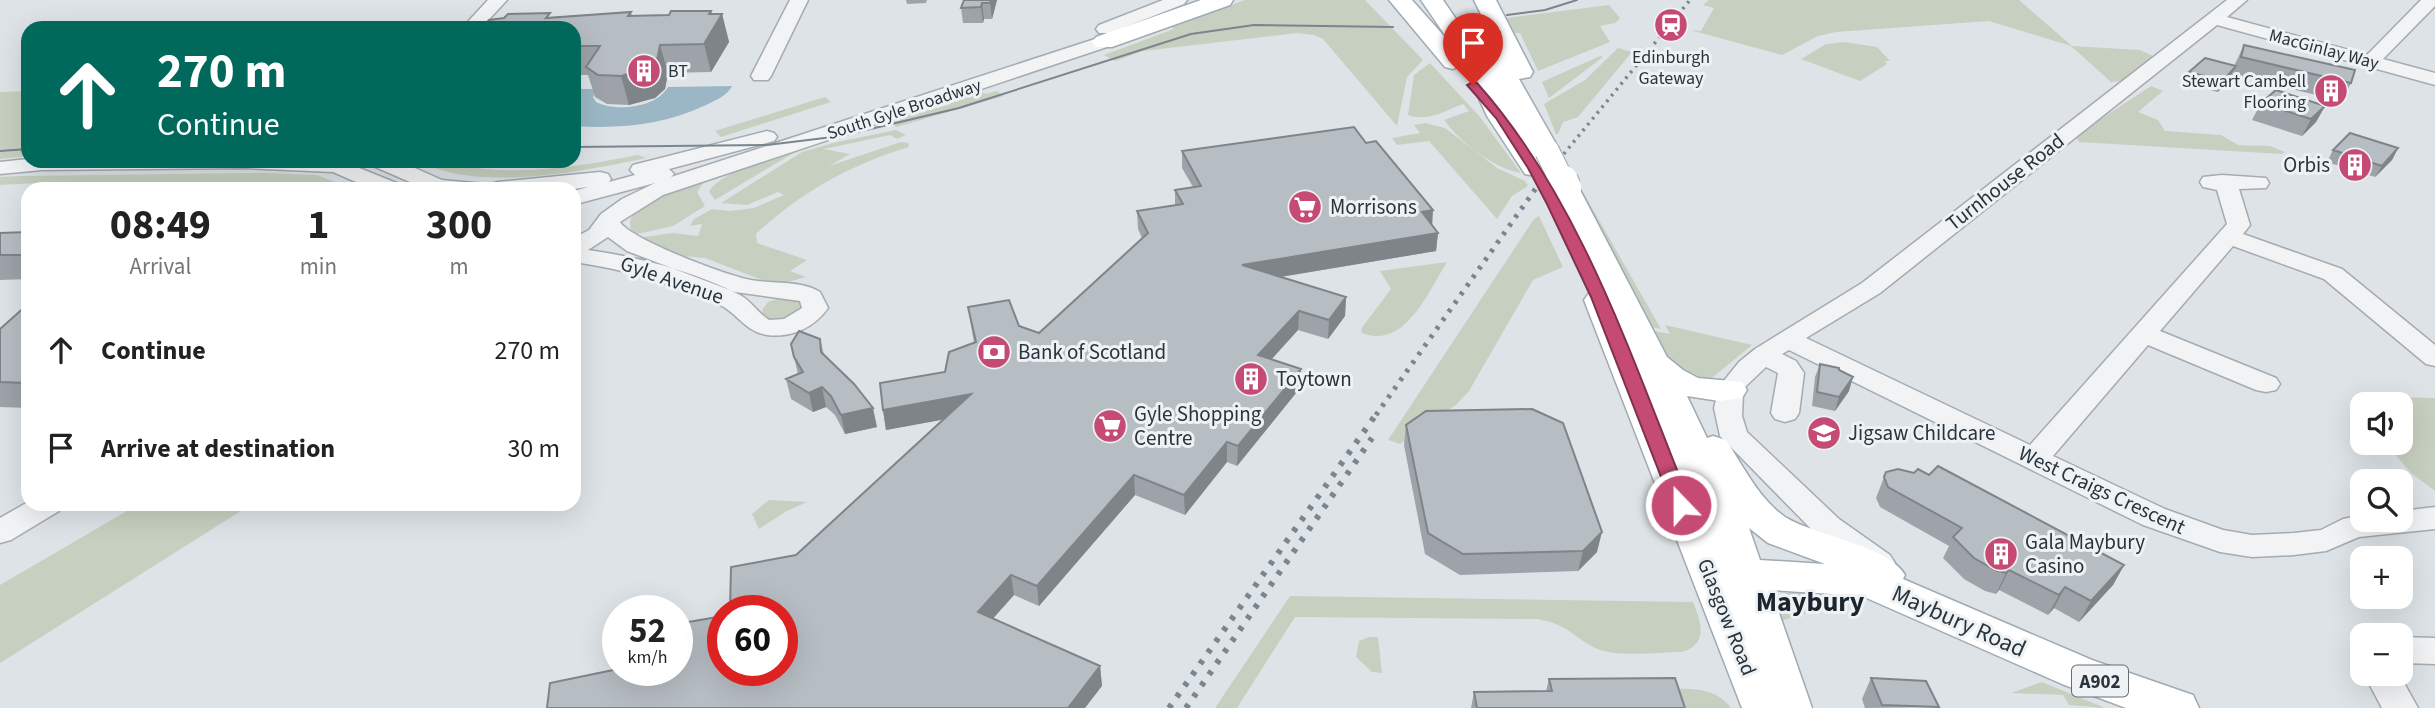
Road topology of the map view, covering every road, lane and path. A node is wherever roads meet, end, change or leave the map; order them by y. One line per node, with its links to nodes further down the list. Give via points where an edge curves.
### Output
1 (498, 0): 15 (street)
2 (799, 0): 18 (street)
3 (1168, 0): 16 (main road)
4 (1178, 0): 16 (street, South Gyle Broadway)
5 (1200, 0): 16 (street, South Gyle Broadway)
6 (1222, 0): 16 (main road)
7 (1379, 0): 17 (main road)
8 (1401, 0): 17 (main road)
9 (1432, 0): 23 (main road, Glasgow Road, via 1474,62)
10 (1452, 0): 25 (main road, Glasgow Road, via 1493,54)
11 (1485, 0): 25 (main road, via 1533,104)
12 (2238, 0): 14 (street, Turnhouse Road)
13 (2430, 1): 20 (street)
14 (2214, 19): 20 (street, MacGinlay Way); 42 (street, Turnhouse Road, via 1870,289)
15 (478, 21)
16 (1111, 33): 24 (street, South Gyle Broadway); 37 (street, South Gyle Broadway, via 672,184 638,199)
17 (1432, 38): 23 (main road)
18 (778, 42): 19 (street); 21 (street)
19 (797, 42)
20 (2371, 61): 22 (street, MacGinlay Way)
21 (761, 76)
22 (2435, 79)
23 (1500, 116): 25 (main road, Glasgow Road)
24 (818, 125): 32 (street); 34 (street, South Gyle Broadway)
25 (1541, 153): 35 (main road, Glasgow Road)
26 (21, 166): 27 (street)
27 (0, 168)
28 (354, 168): 30 (street)
29 (396, 168): 31 (street)
30 (379, 182)
31 (427, 182)
32 (581, 183)
33 (2258, 183): 38 (street, via 2214,182 2228,189 2239,220)
34 (581, 195)
35 (1560, 196): 44 (main road, Glasgow Road); 56 (main road, Glasgow Road, via 1599,297)
36 (581, 198): 37 (street, South Gyle Broadway, via 603,206)
37 (608, 223): 39 (street, South Gyle Broadway); 40 (street, Gyle Avenue, via 635,246 744,287 807,294 815,308 797,323 761,326 733,301 628,263)
38 (2229, 237): 41 (street); 43 (street, via 2333,274)
39 (581, 243)
40 (581, 256)
41 (2146, 334): 45 (street); 49 (street)
42 (1777, 348): 46 (street, Turnhouse Road, via 1737,379); 48 (street, via 1791,373); 49 (street, West Craigs Crescent)
43 (2435, 358)
44 (1653, 362): 46 (main road, via 1676,382 1703,390); 47 (main road, Glasgow Road)
45 (2266, 384)
46 (1730, 390): 55 (street, via 1734,436)
47 (1670, 396): 55 (main road, A902, via 1690,411 1749,505 1768,524); 56 (main road, Glasgow Road, via 1725,514)
48 (1785, 413)
49 (2034, 459): 53 (street, West Craigs Crescent, via 2188,531 2252,546 2326,540 2354,527)
50 (21, 503): 52 (street)
51 (36, 511): 54 (street)
52 (0, 516)
53 (2435, 518)
54 (0, 532)
55 (1822, 549): 56 (main road, Maybury Road / A902); 57 (main road, Maybury Road / A902, via 1866,581); 57 (street, via 1892,573)
56 (1725, 565): 62 (main road, Glasgow Road); 63 (main road, Glasgow Road, via 1763,631)
57 (1917, 601): 61 (main road, Maybury Road / A902)
58 (2413, 650): 59 (street)
59 (2435, 651)
60 (2388, 686): 64 (street)
61 (2156, 705)
62 (1764, 708)
63 (1790, 708)
64 (2400, 708)

